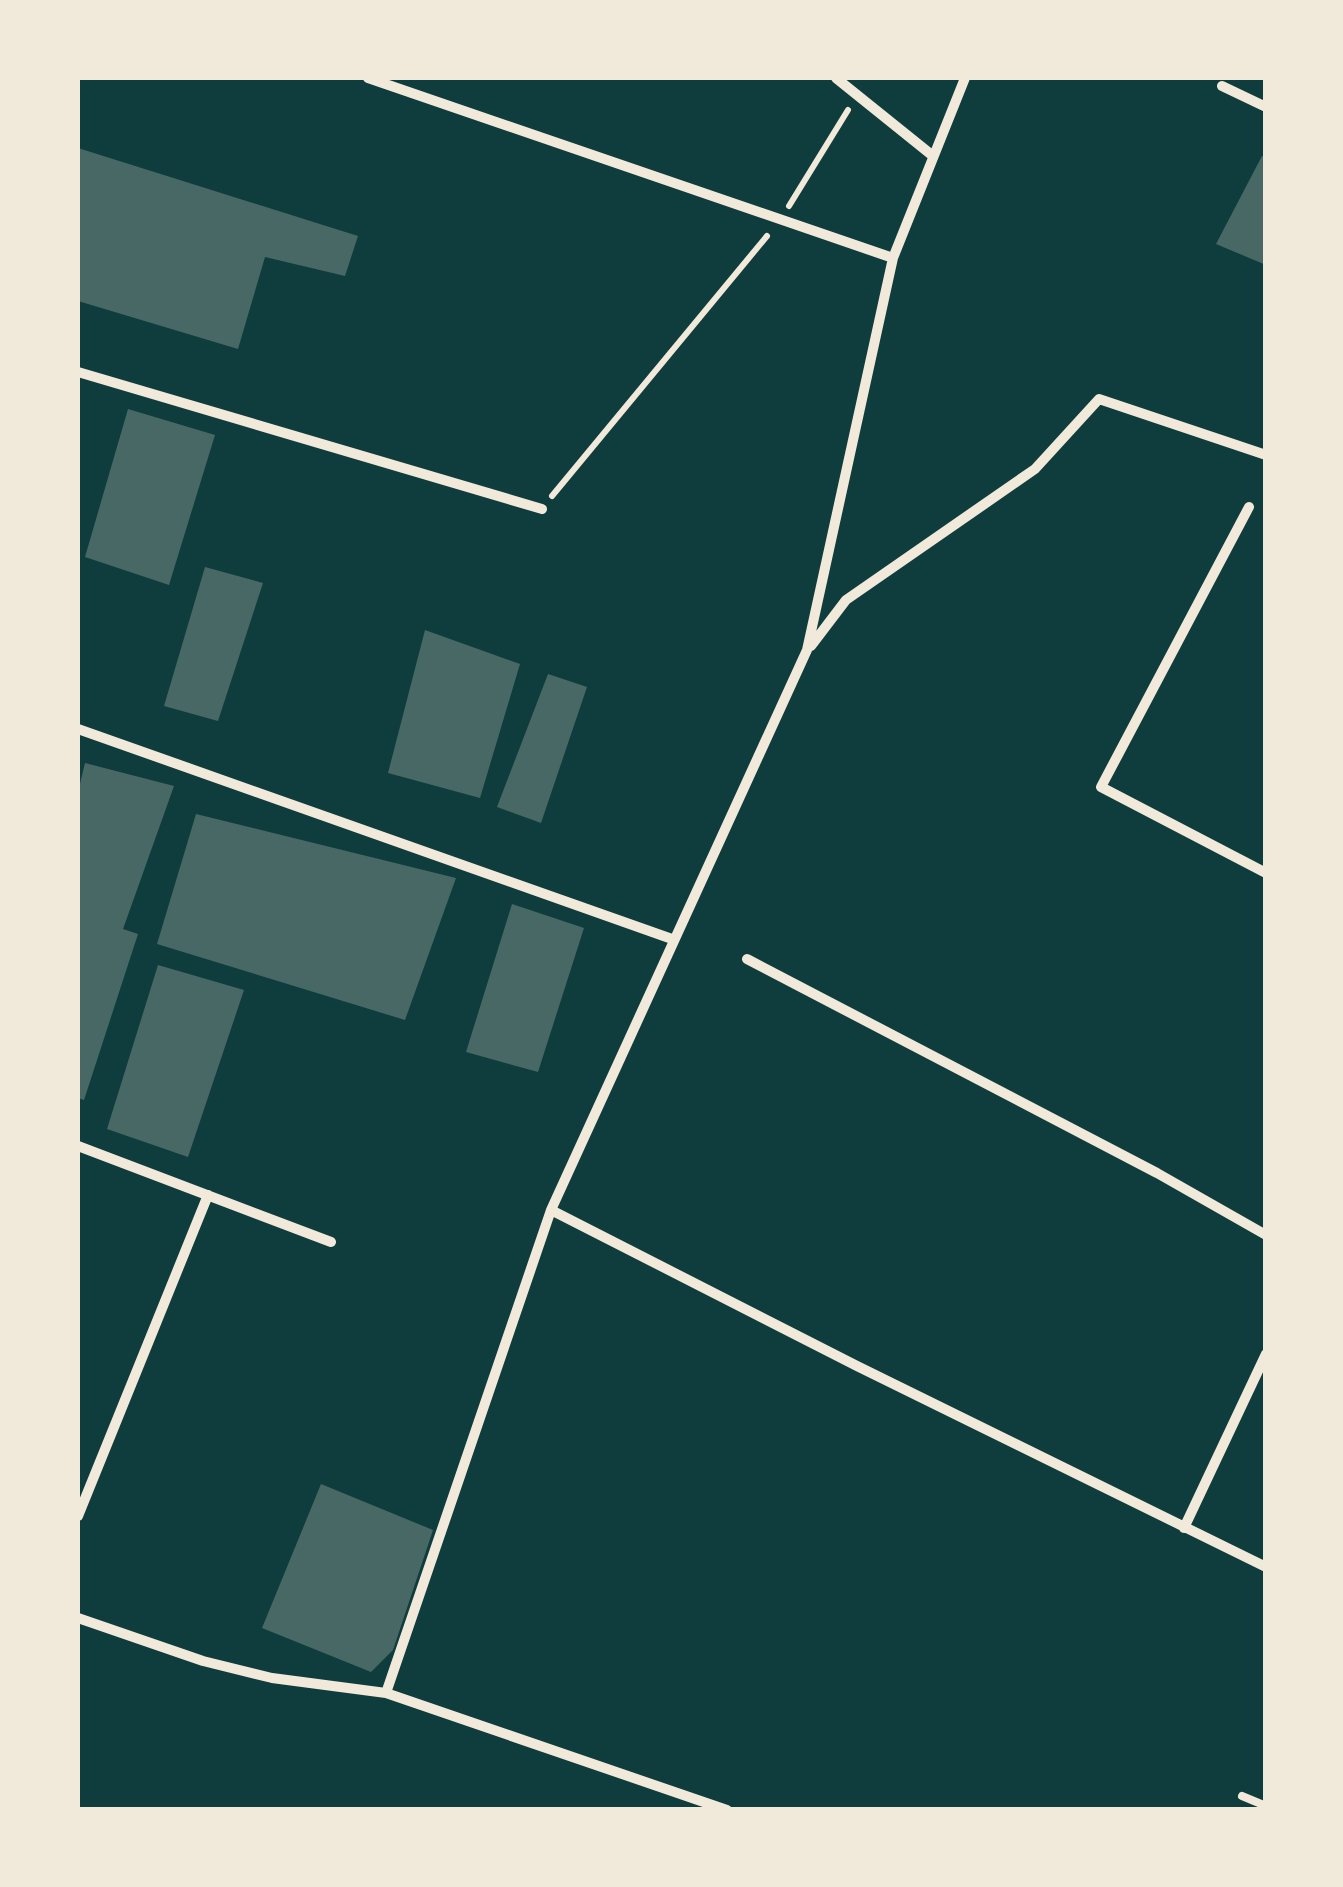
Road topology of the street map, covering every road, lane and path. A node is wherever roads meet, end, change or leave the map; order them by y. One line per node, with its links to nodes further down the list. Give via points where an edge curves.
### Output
1 (368, 78): 8 (street)
2 (836, 78): 5 (street)
3 (965, 78): 7 (street)
4 (1222, 86): 6 (street)
5 (856, 96): 7 (street); 8 (path)
6 (1266, 107)
7 (934, 156): 9 (street)
8 (782, 217): 9 (street); 13 (path)
9 (893, 258): 14 (street)
10 (78, 372): 13 (street)
11 (1266, 454): 14 (street, via 1099,399 1035,469 846,600)
12 (1249, 507): 16 (street, via 1101,787)
13 (542, 509)
14 (807, 650): 17 (street)
15 (78, 729): 17 (street)
16 (1266, 873)
17 (672, 938): 21 (street)
18 (746, 959): 22 (street)
19 (78, 1146): 20 (street)
20 (208, 1195): 23 (street); 25 (street)
21 (550, 1210): 26 (street); 29 (street)
22 (1266, 1235)
23 (331, 1242)
24 (1266, 1354): 26 (street)
25 (78, 1516)
26 (1184, 1528): 27 (street)
27 (1266, 1567)
28 (78, 1618): 29 (street, via 272,1678)
29 (386, 1693): 32 (street)
30 (1242, 1796): 31 (lane)
31 (1266, 1806)
32 (727, 1810)

